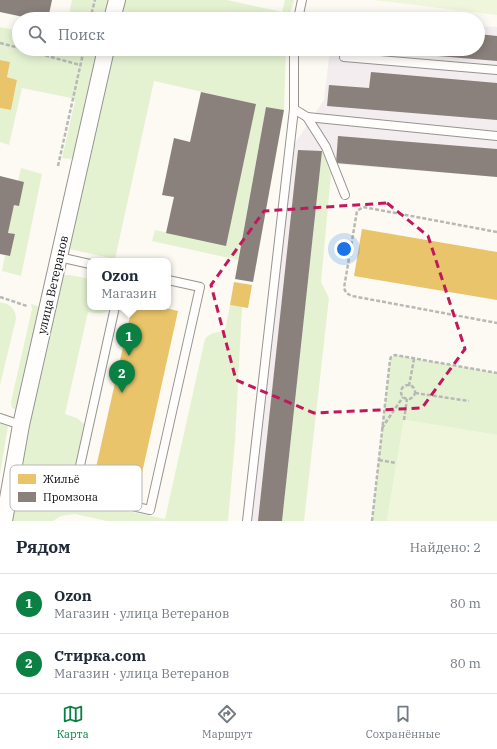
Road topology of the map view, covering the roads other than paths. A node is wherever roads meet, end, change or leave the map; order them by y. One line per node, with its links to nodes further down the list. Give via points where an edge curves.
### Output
1 (117, 0): 3 (street)
2 (302, 0): 4 (lane)
3 (114, 12)
4 (299, 12)
5 (104, 56): 13 (street, улица Ветеранов)
6 (294, 56): 9 (lane)
7 (344, 57): 8 (lane)
8 (497, 70)
9 (294, 109): 10 (lane); 24 (lane)
10 (307, 117): 11 (lane); 12 (lane, via 326,147)
11 (497, 136)
12 (345, 195)
13 (59, 257): 14 (lane); 18 (street, улица Ветеранов)
14 (87, 263)
15 (171, 281): 22 (lane, via 200,288 150,510)
16 (114, 310): 20 (lane)
17 (0, 418): 18 (lane)
18 (21, 425): 19 (street, улица Ветеранов)
19 (14, 465)
20 (80, 465)
21 (10, 485): 23 (street, улица Ветеранов)
22 (142, 508)
23 (4, 521)
24 (247, 521)

